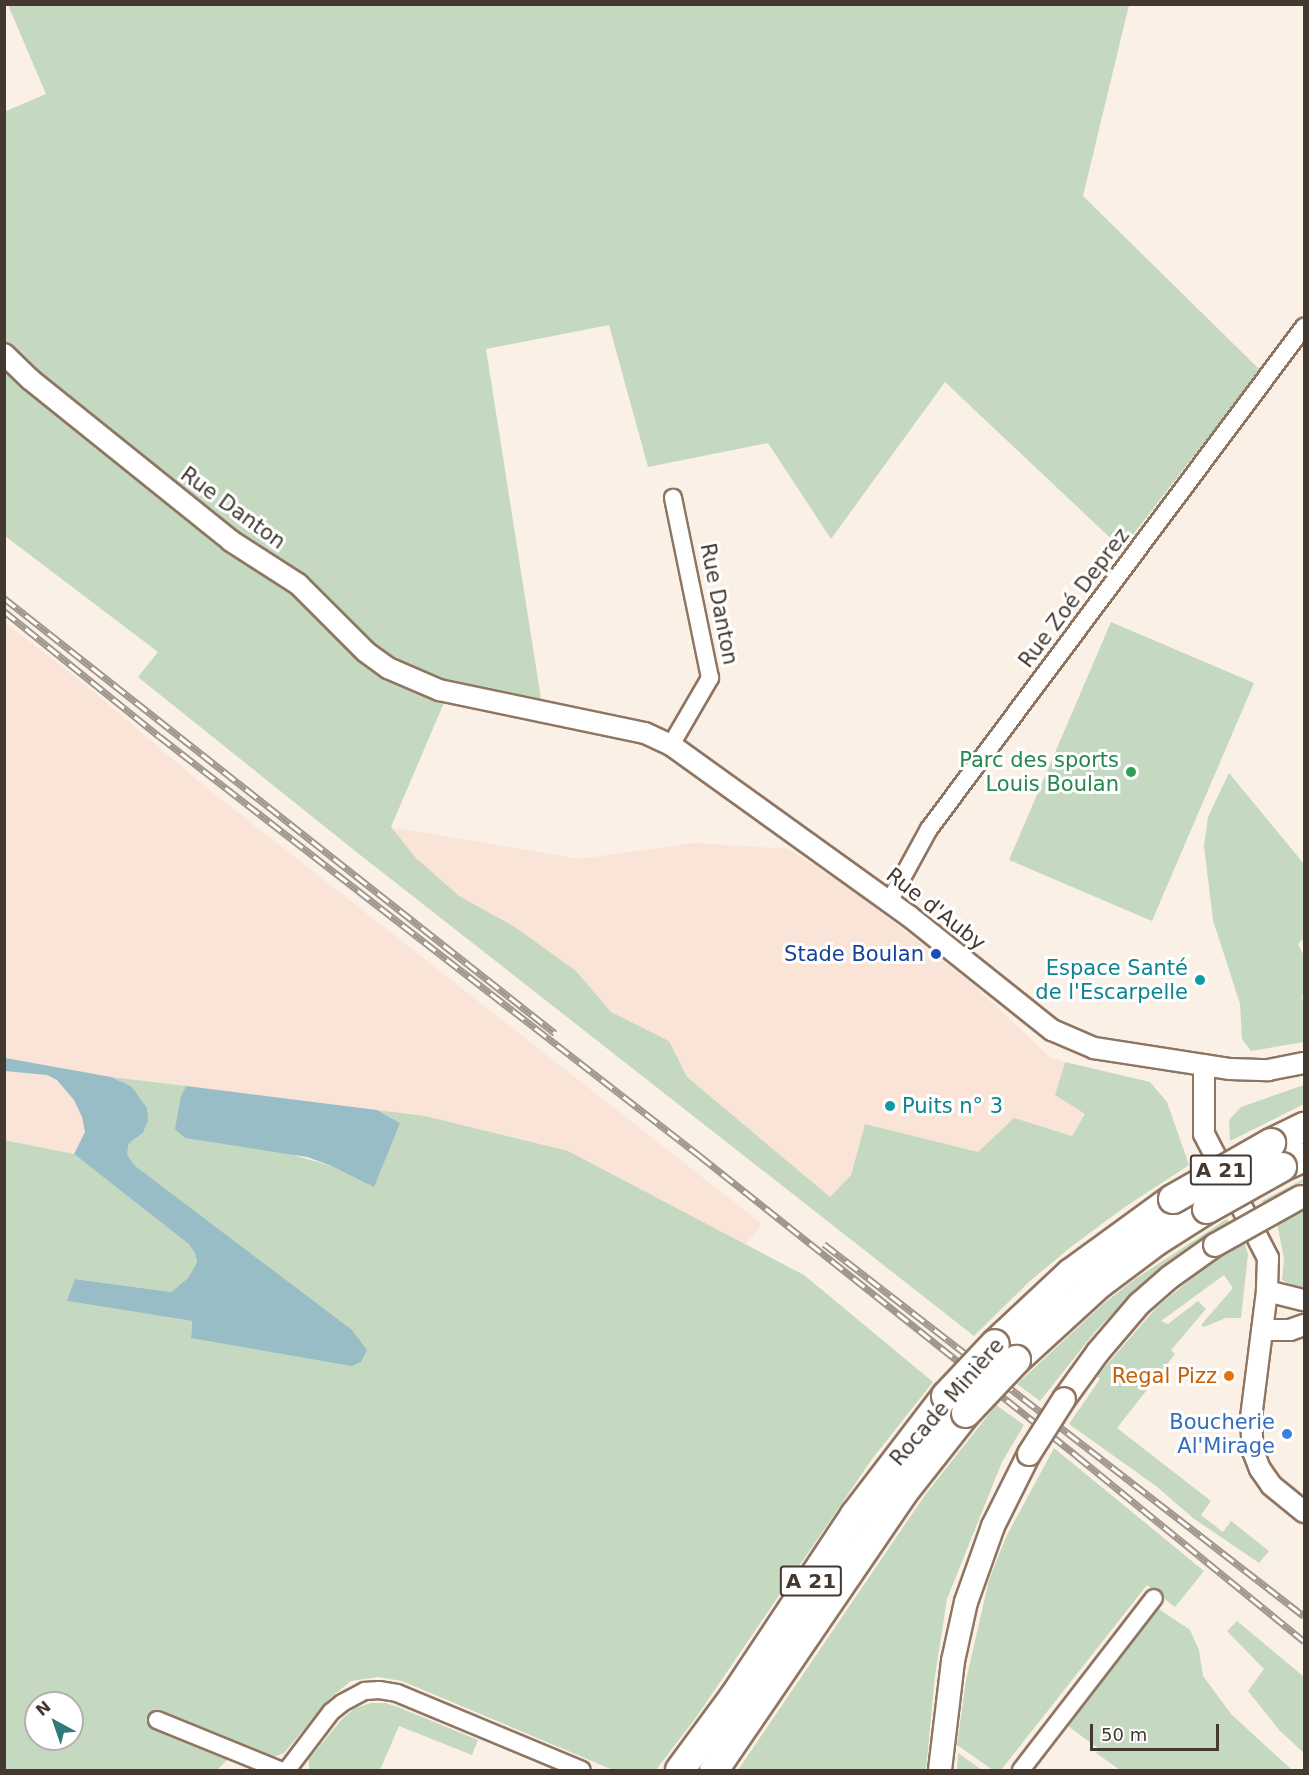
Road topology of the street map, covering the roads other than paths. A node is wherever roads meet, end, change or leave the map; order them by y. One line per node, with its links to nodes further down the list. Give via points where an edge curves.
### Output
1 (1305, 327): 5 (street, Rue Zoé Deprez, via 929,829)
2 (4, 354): 4 (street, Rue Danton, via 231,541 298,584 374,658 401,675 439,690 645,733)
3 (673, 498): 4 (street, Rue Danton, via 710,678)
4 (665, 742): 5 (street, Rue d'Auby)
5 (889, 902): 7 (street, Rue d'Auby, via 1060,1035 1106,1050)
6 (1305, 1063): 7 (street, Rue d'Auby, via 1255,1070)
7 (1204, 1065): 11 (street, via 1204,1134 1265,1250)
8 (1305, 1127): 9 (highway, Rocade Minière / A 21)
9 (1286, 1156): 15 (highway, Rocade Minière / A 21, bridge, via 1155,1242); 15 (highway, Rocade Minière / A 21, bridge, via 1173,1199 1071,1273)
10 (1303, 1197): 25 (main road, bridge, via 1215,1245 1139,1304 1098,1352 1029,1454 993,1526 966,1602 953,1662)
11 (1267, 1291): 12 (street); 14 (street)
12 (1305, 1300)
13 (1305, 1325): 14 (street, via 1290,1330)
14 (1262, 1330): 17 (street, via 1251,1418 1256,1460 1271,1485)
15 (1006, 1352): 16 (highway, Rocade Minière / A 21, bridge)
16 (956, 1405): 23 (highway, Rocade Minière / A 21, via 855,1515 734,1697); 24 (highway, Rocade Minière / A 21, via 902,1494)
17 (1305, 1512)
18 (1154, 1598): 26 (street)
19 (157, 1720): 20 (street)
20 (280, 1770)
21 (287, 1770): 22 (street, via 331,1712 365,1691 379,1690 397,1693)
22 (582, 1770)
23 (680, 1770)
24 (714, 1770)
25 (940, 1770)
26 (1021, 1770)

